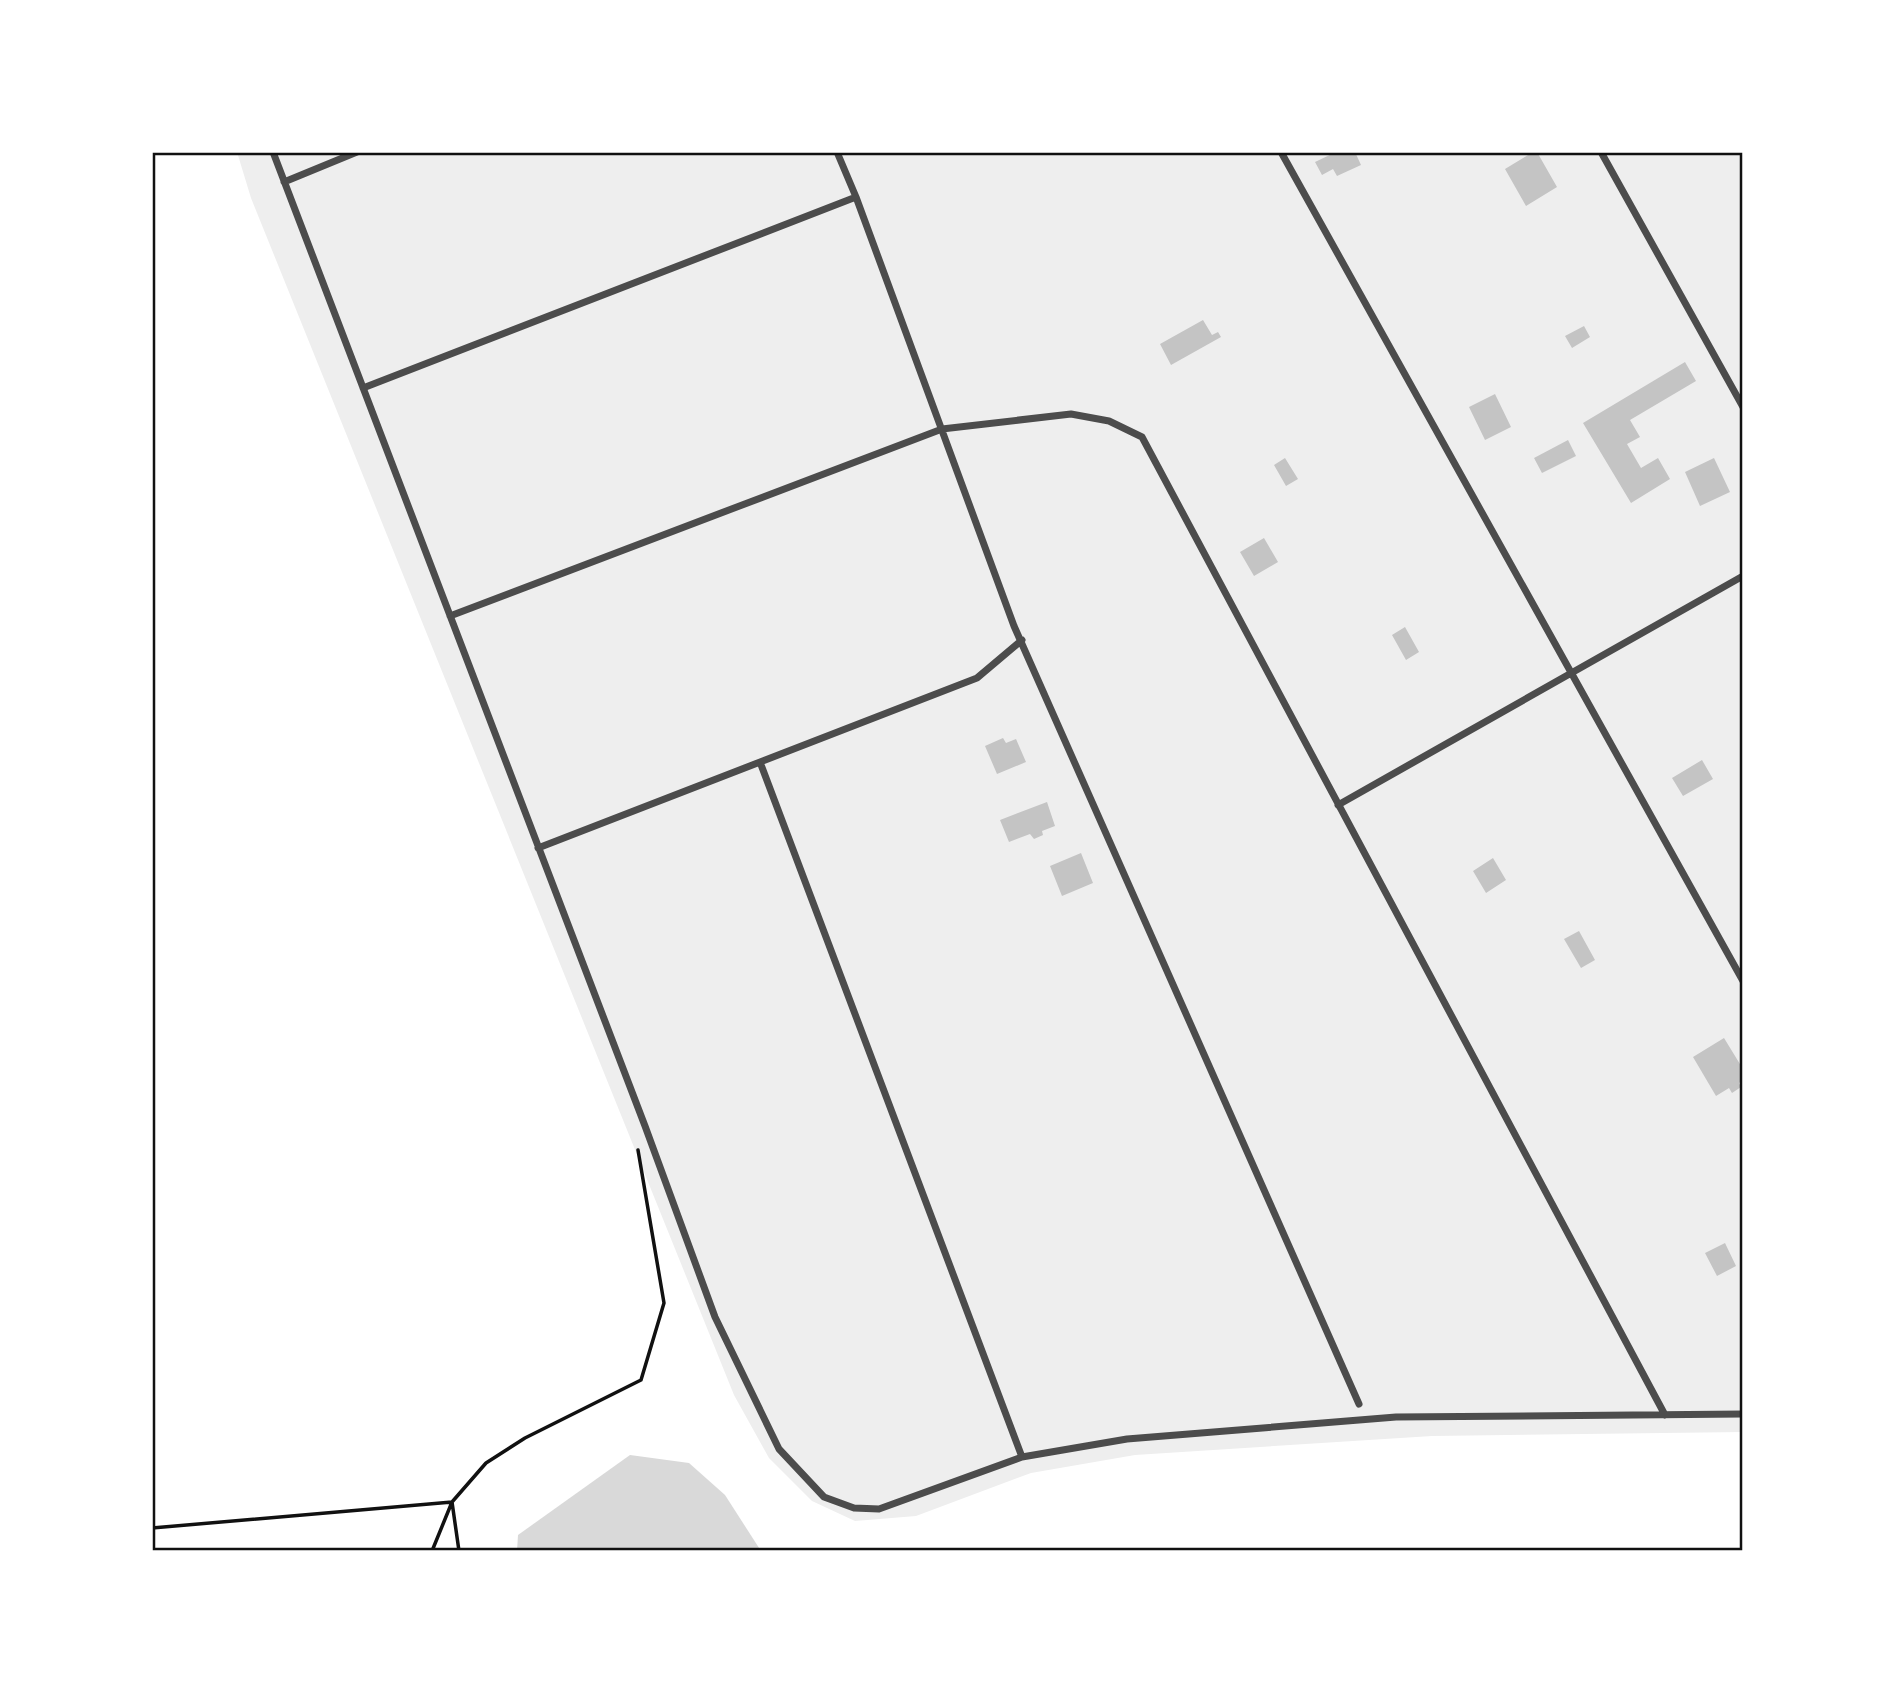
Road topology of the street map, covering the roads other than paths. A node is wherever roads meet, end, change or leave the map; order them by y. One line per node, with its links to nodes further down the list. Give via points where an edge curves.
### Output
1 (273, 152): 6 (street)
2 (357, 152): 6 (street)
3 (836, 152): 7 (street)
4 (1281, 152): 14 (street)
5 (1601, 152): 9 (street)
6 (284, 182): 8 (street)
7 (856, 197): 8 (street); 10 (street)
8 (363, 388): 12 (street)
9 (1743, 407)
10 (942, 429): 12 (street); 13 (street); 16 (street, via 1071,414 1109,421 1142,438)
11 (1743, 576): 14 (street)
12 (450, 616): 17 (street)
13 (1022, 640): 15 (street, via 976,677); 19 (street)
14 (1571, 673): 16 (street); 18 (street)
15 (760, 762): 17 (street); 22 (street)
16 (1338, 805): 21 (street)
17 (538, 848): 22 (street, via 715,1317 779,1449 824,1497 854,1508 879,1509)
18 (1743, 981)
19 (1359, 1404)
20 (1743, 1414): 21 (street)
21 (1665, 1415): 22 (street, via 1396,1417 1127,1439)
22 (1022, 1457)

